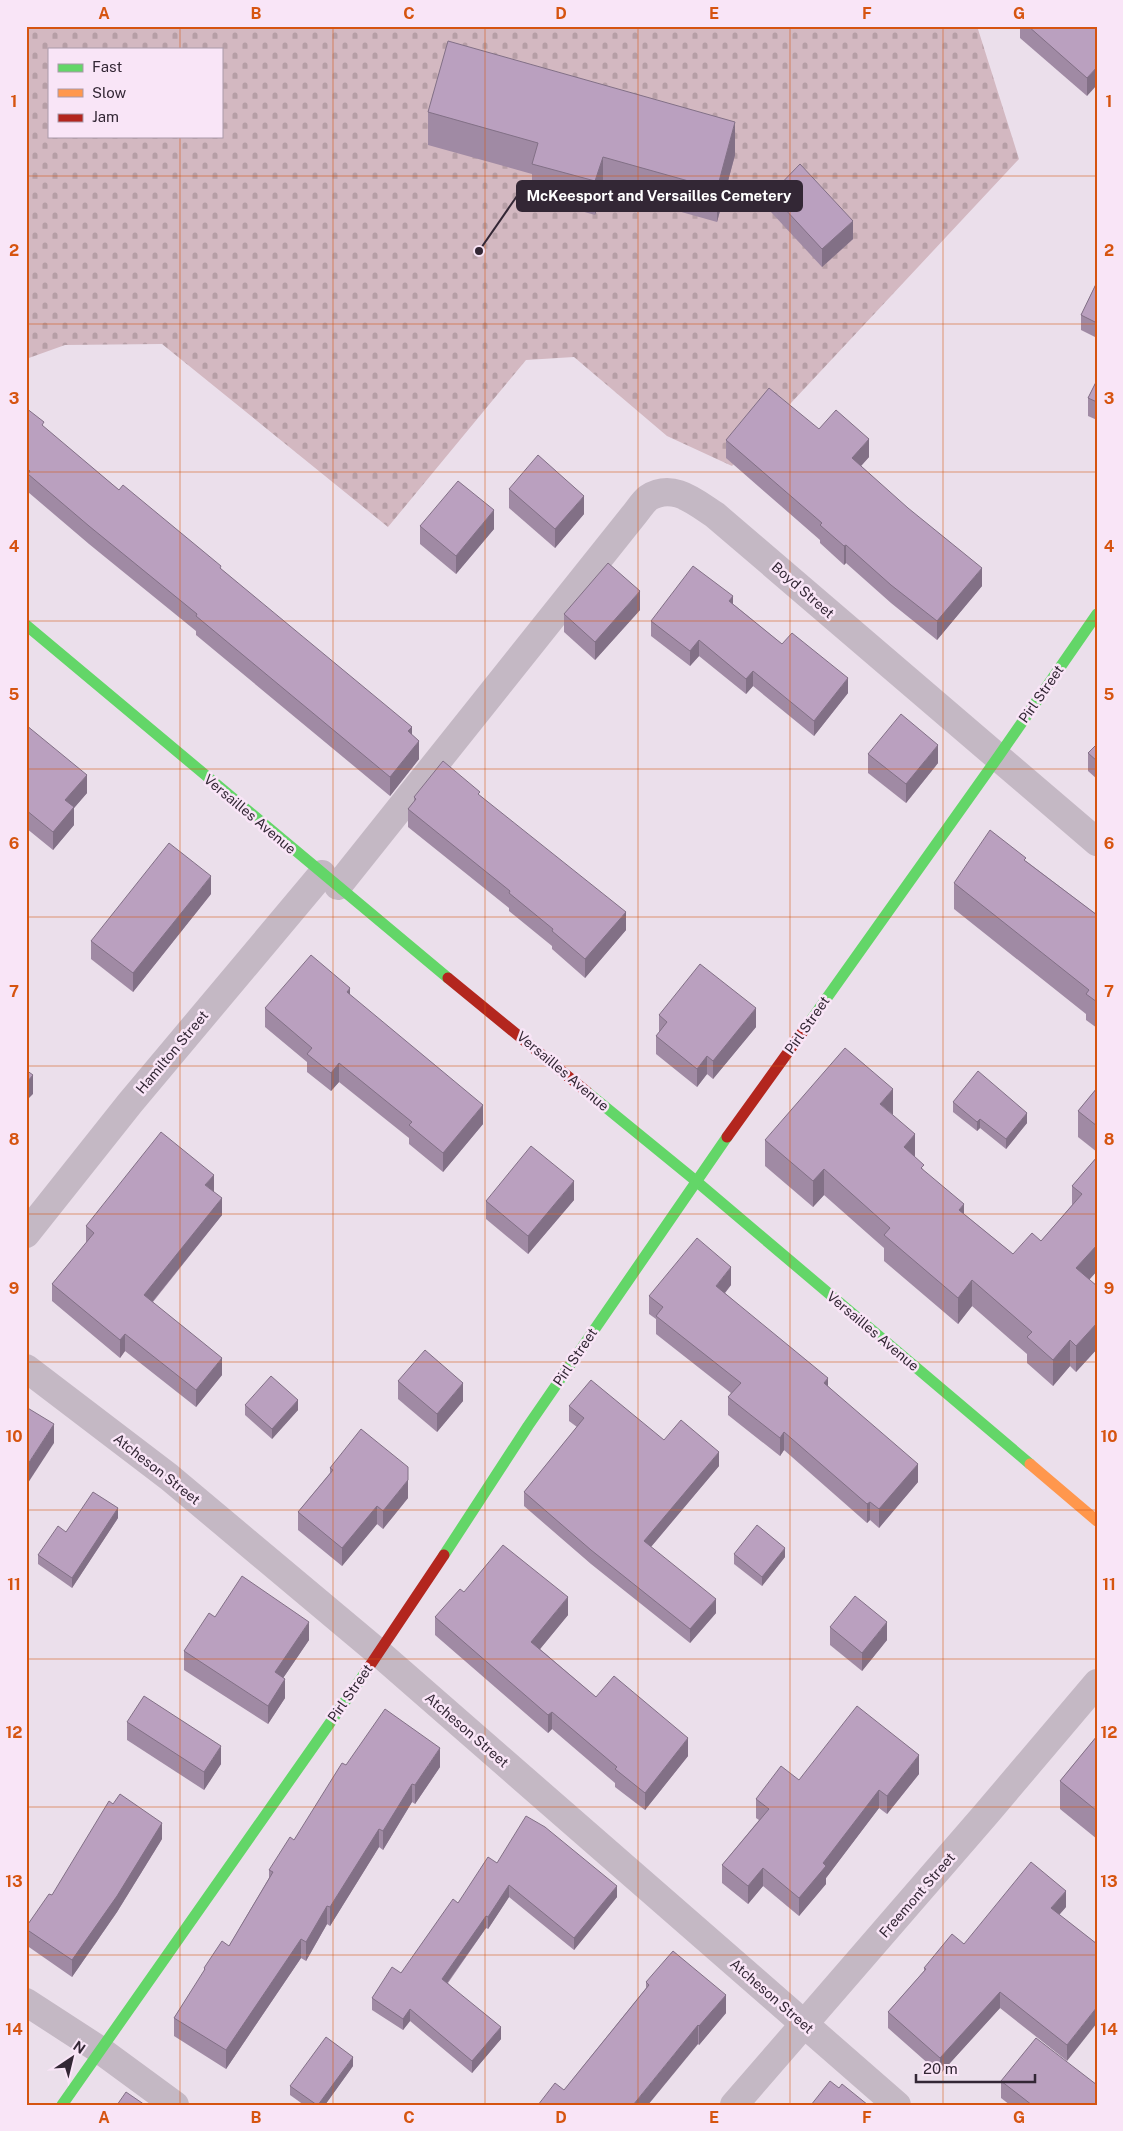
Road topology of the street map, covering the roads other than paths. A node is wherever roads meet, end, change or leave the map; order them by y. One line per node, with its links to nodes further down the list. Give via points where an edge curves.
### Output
1 (1097, 614): 3 (street, Pirl Street)
2 (26, 625): 5 (street, Versailles Avenue)
3 (998, 757): 4 (street, Boyd Street); 5 (street, Boyd Street, via 715,515 684,494 663,492 648,499 526,651); 6 (street, Pirl Street)
4 (1097, 842)
5 (330, 880): 6 (street, Versailles Avenue); 7 (street, Hamilton Street, via 130,1102)
6 (696, 1181): 9 (street, Versailles Avenue); 10 (street, Pirl Street, via 528,1426)
7 (26, 1234)
8 (26, 1368): 10 (street, Atcheson Street, via 169,1477)
9 (1097, 1521)
10 (379, 1653): 13 (street, Atcheson Street); 14 (street, Pirl Street)
11 (1097, 1683): 13 (street, Freemont Street)
12 (26, 2002): 14 (street)
13 (806, 2024): 17 (street, Freemont Street); 18 (street, Atcheson Street)
14 (100, 2050): 15 (street, Pirl Street); 16 (street)
15 (62, 2105)
16 (175, 2105)
17 (734, 2105)
18 (897, 2105)

